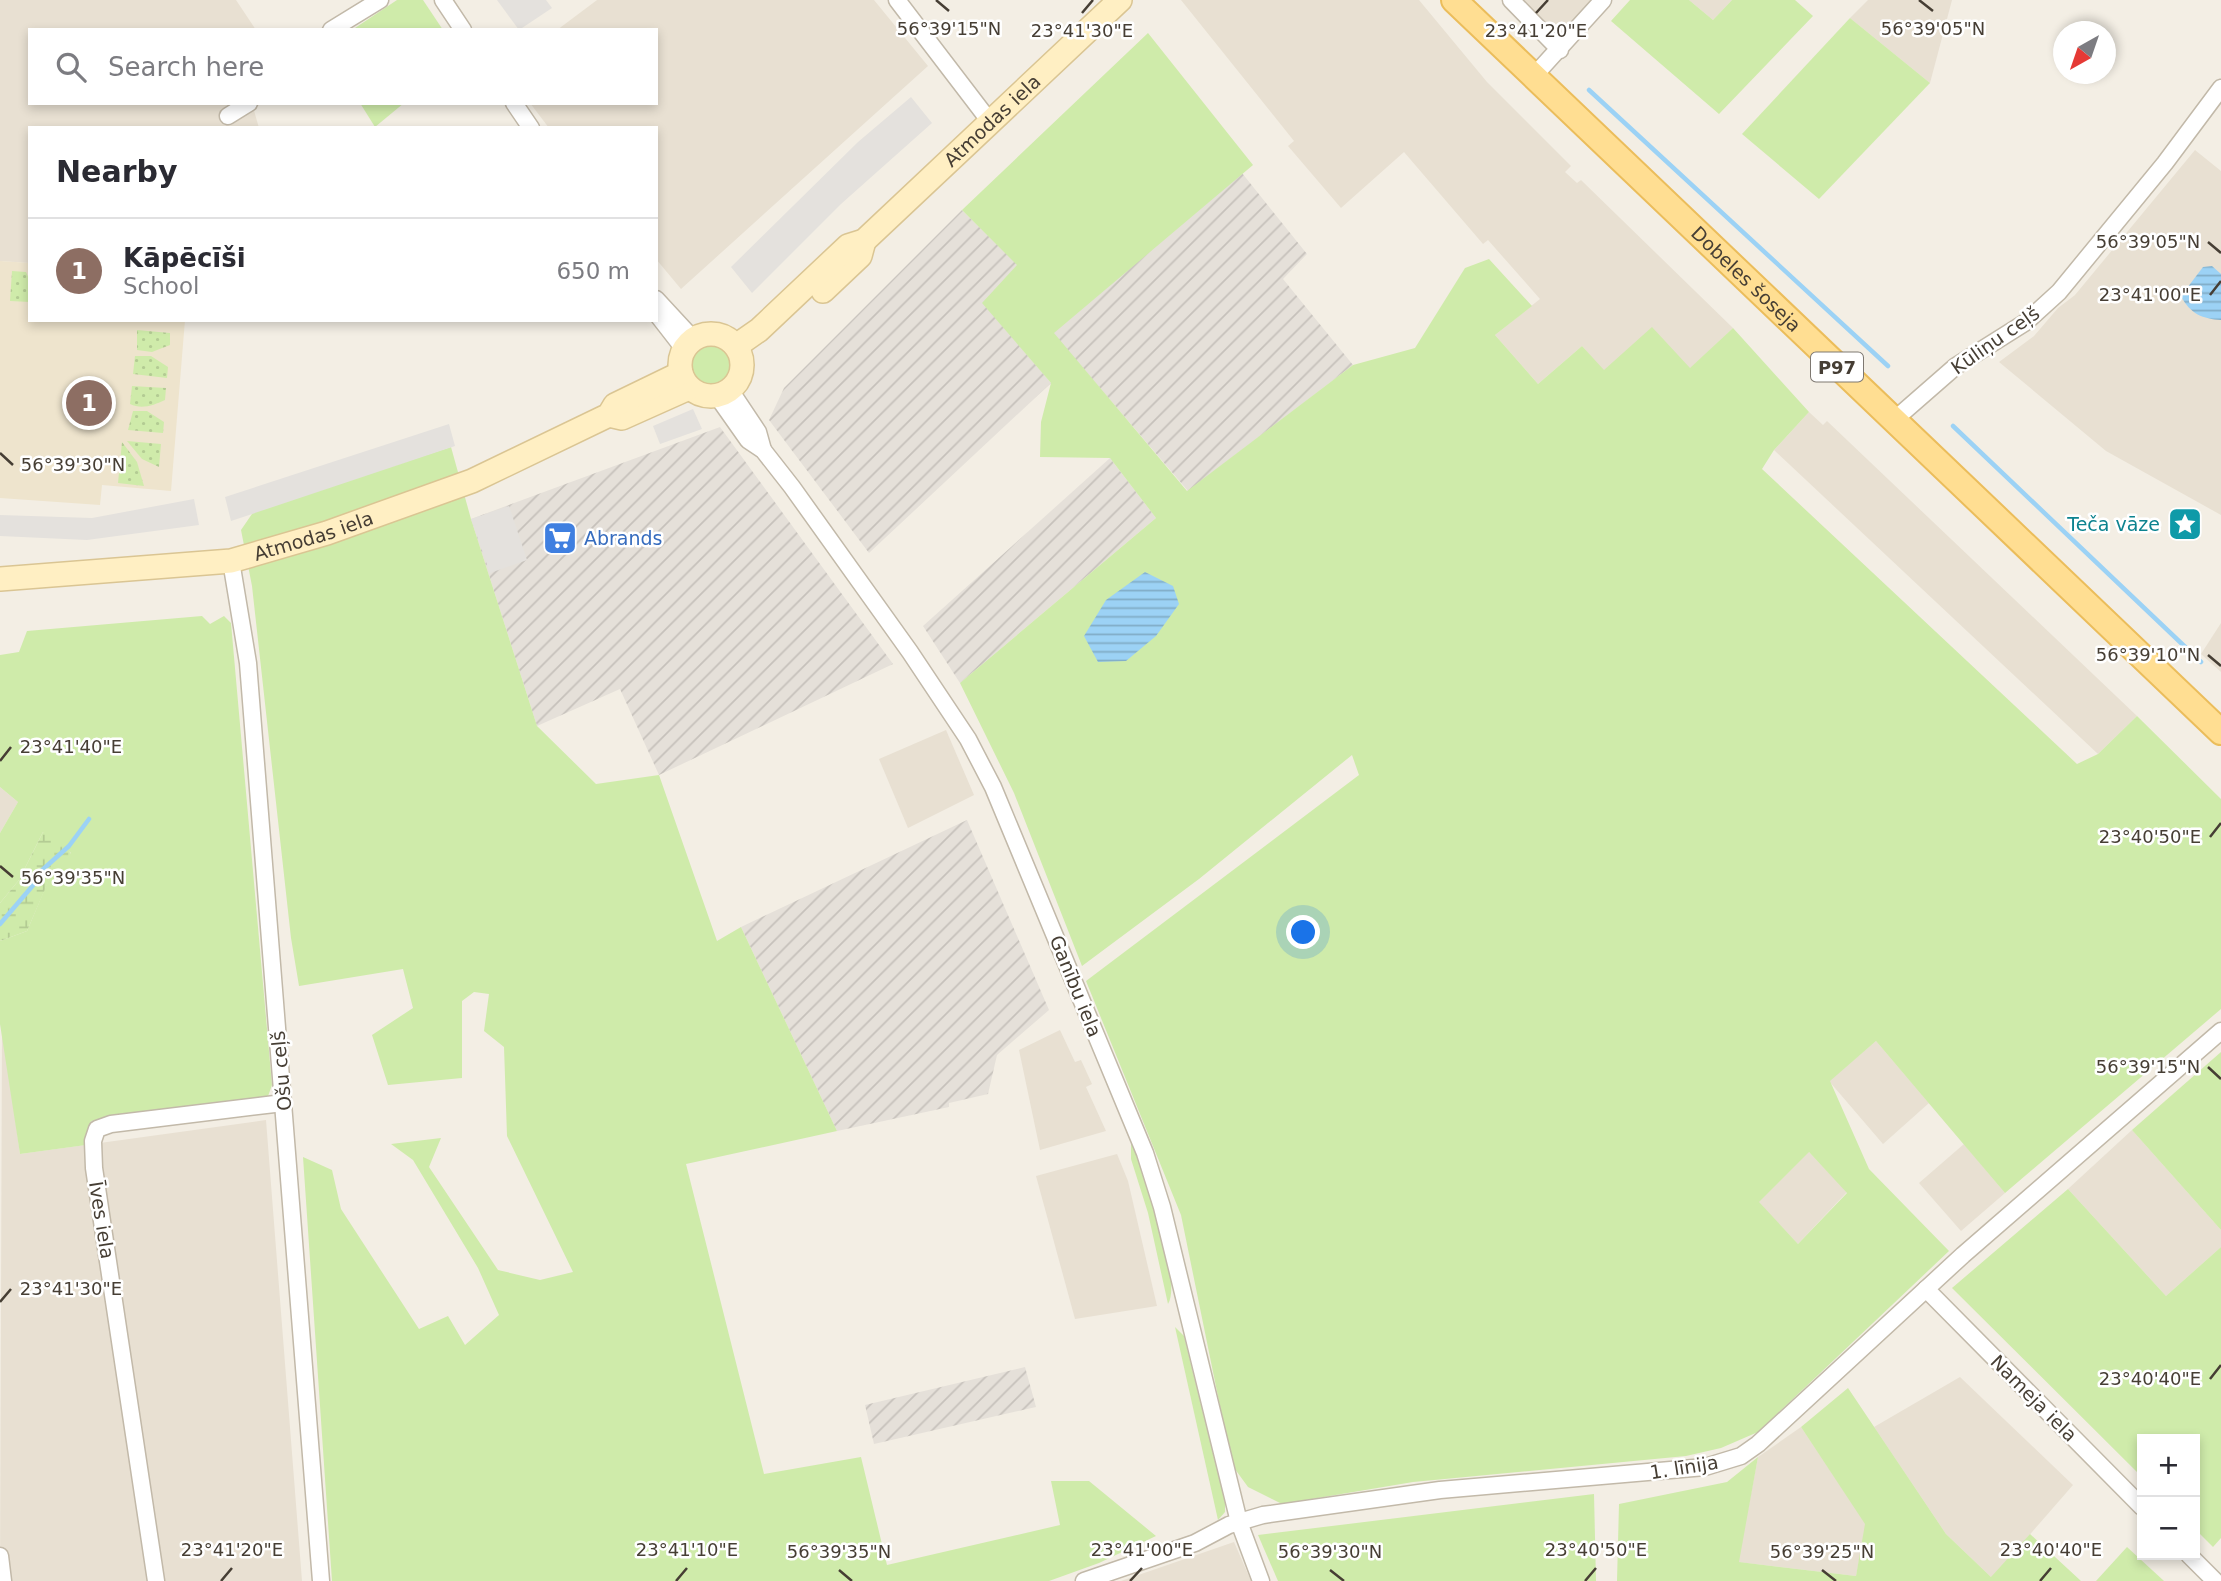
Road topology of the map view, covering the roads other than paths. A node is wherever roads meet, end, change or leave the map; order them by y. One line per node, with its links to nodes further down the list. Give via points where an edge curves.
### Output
1 (380, 0): 8 (street)
2 (443, 0): 9 (street)
3 (897, 0): 16 (street)
4 (1120, 0): 16 (main road, Atmodas iela)
5 (1454, 0): 11 (main road, Dobeles šoseja / P97)
6 (1511, 0): 10 (street)
7 (1603, 0): 10 (street)
8 (334, 28)
9 (462, 28)
10 (1560, 50): 11 (street)
11 (1533, 77): 24 (main road, Dobeles šoseja / P97)
12 (2221, 88): 24 (street, Kūliņu ceļš, via 2059,292 2026,322 1956,366)
13 (246, 105): 15 (street)
14 (515, 105): 17 (street)
15 (228, 116)
16 (991, 124): 21 (main road, Atmodas iela, via 864,241 860,256 769,341)
17 (530, 126)
18 (658, 302): 20 (street)
19 (658, 315): 20 (street)
20 (688, 344): 21 (main road, via 702,335 721,335); 22 (main road, via 680,361)
21 (739, 354): 23 (main road, via 740,377)
22 (685, 380): 23 (main road, via 702,395); 25 (main road, Atmodas iela, via 622,418 608,415 472,481 327,533)
23 (723, 393): 32 (street, Ganību iela, via 748,440 763,450 910,652 968,739 993,787 1145,1153 1163,1207)
24 (1893, 421): 27 (main road, Dobeles šoseja / P97)
25 (231, 561): 26 (main road, Atmodas iela); 29 (street, Ošu ceļš, via 248,663)
26 (0, 579)
27 (2221, 732)
28 (2221, 1031): 30 (street, 1. līnija)
29 (284, 1103): 36 (street, Īves iela, via 111,1124 97,1129 93,1141); 37 (street, Ošu ceļš)
30 (1926, 1289): 31 (street, Nameja iela); 32 (street, 1. līnija, via 1741,1456 1705,1467 1440,1490)
31 (2137, 1502)
32 (1239, 1522): 38 (street, 1. līnija, via 1195,1543); 39 (street, Ganību iela)
33 (0, 1556): 35 (street)
34 (2194, 1560): 40 (street)
35 (3, 1581)
36 (156, 1581)
37 (321, 1581)
38 (1084, 1581)
39 (1261, 1581)
40 (2215, 1581)

